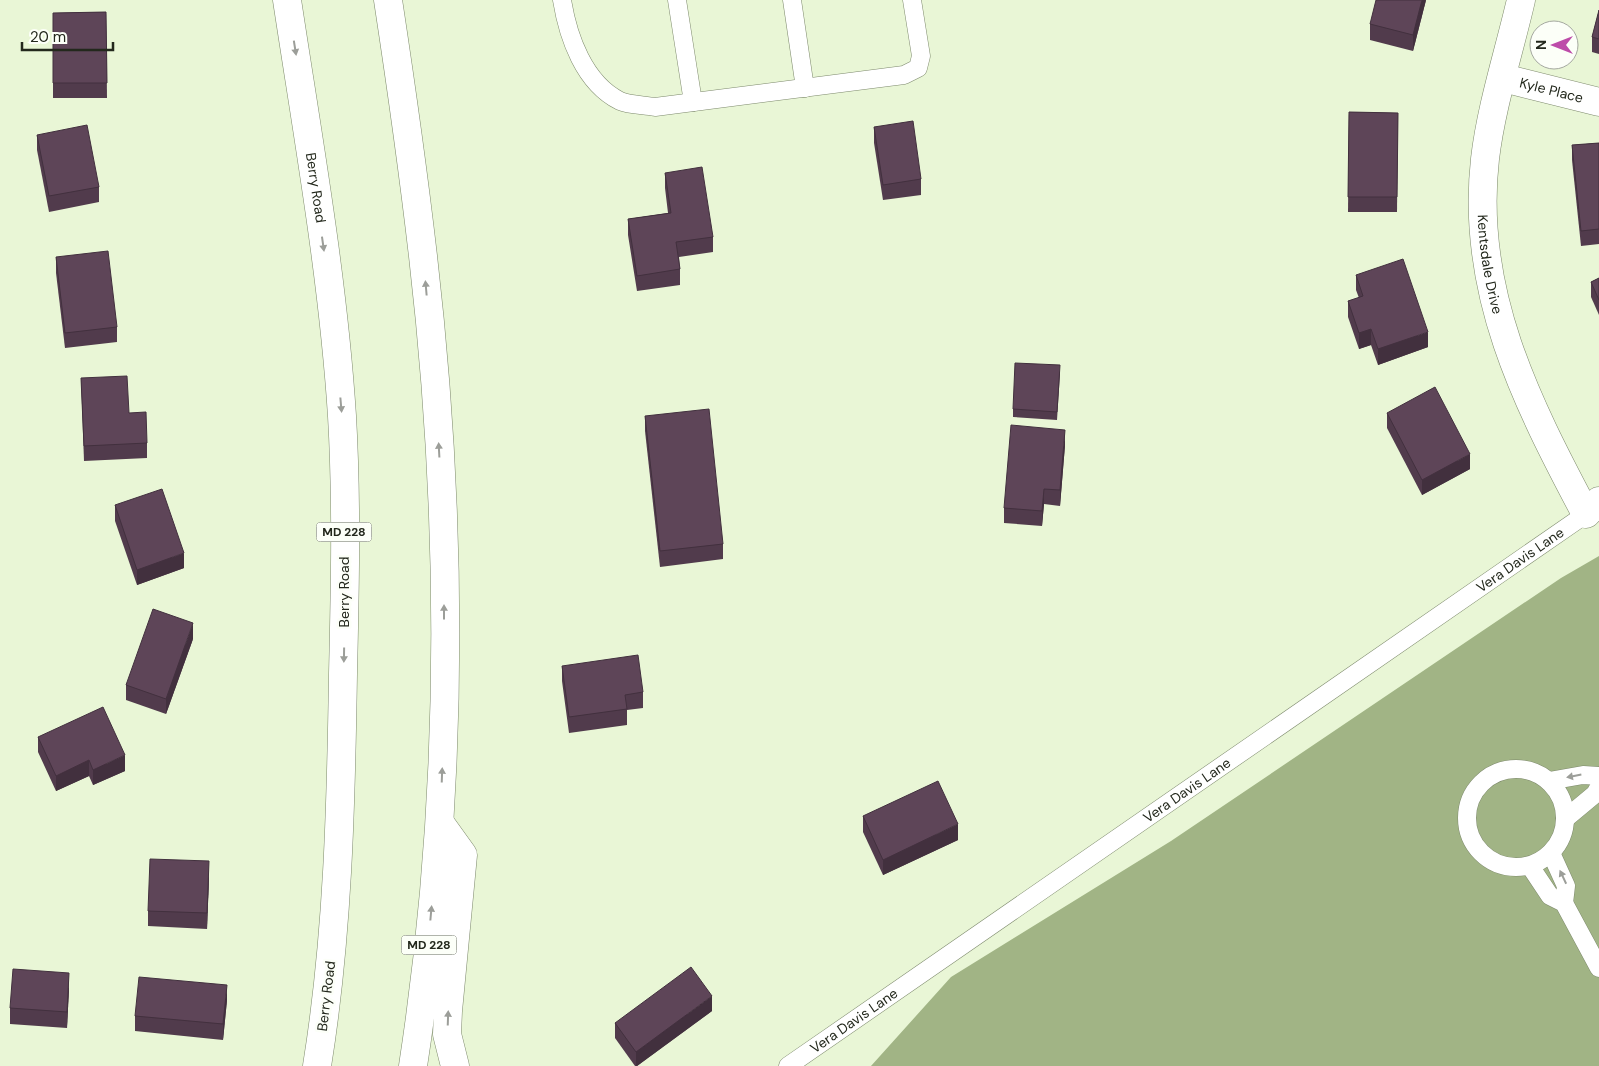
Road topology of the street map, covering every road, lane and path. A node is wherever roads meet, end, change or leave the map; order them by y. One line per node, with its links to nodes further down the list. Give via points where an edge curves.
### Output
1 (287, 0): 22 (main road, Berry Road / MD 228, one-way to 22, via 333,319 342,426 344,606 338,879 326,1009)
2 (388, 0): 17 (main road, MD 228, one-way to 2, via 444,564 436,399 423,256)
3 (562, 0): 10 (lane, via 582,64 597,84 621,102 655,107)
4 (677, 0): 10 (lane)
5 (792, 0): 9 (lane)
6 (912, 0): 9 (lane, via 921,56 918,68 904,75)
7 (1521, 0): 8 (main road, Kentsdale Drive)
8 (1503, 78): 11 (main road, Kyle Place); 12 (main road, Kentsdale Drive, via 1485,158 1483,216 1486,260 1496,310 1513,364 1550,447)
9 (805, 88): 10 (lane)
10 (693, 102)
11 (1599, 102)
12 (1592, 508): 25 (lane, Vera Davis Lane)
13 (1599, 776): 14 (lane, one-way to 14, via 1583,774)
14 (1549, 781): 16 (lane, via 1561,798); 19 (lane, via 1524,769 1492,775 1471,799 1467,815 1468,831 1486,858 1516,868)
15 (1599, 787): 16 (lane)
16 (1565, 818): 18 (lane, via 1558,845)
17 (440, 823): 23 (main road, MD 228, one-way to 17, via 424,990); 24 (main road, one-way to 17, via 448,1034 448,1011 463,855)
18 (1551, 853): 19 (lane); 20 (lane, one-way to 18, via 1566,886)
19 (1530, 866): 20 (lane, via 1550,896)
20 (1564, 903): 21 (lane)
21 (1599, 968)
22 (317, 1066)
23 (413, 1066)
24 (455, 1066)
25 (788, 1066)

